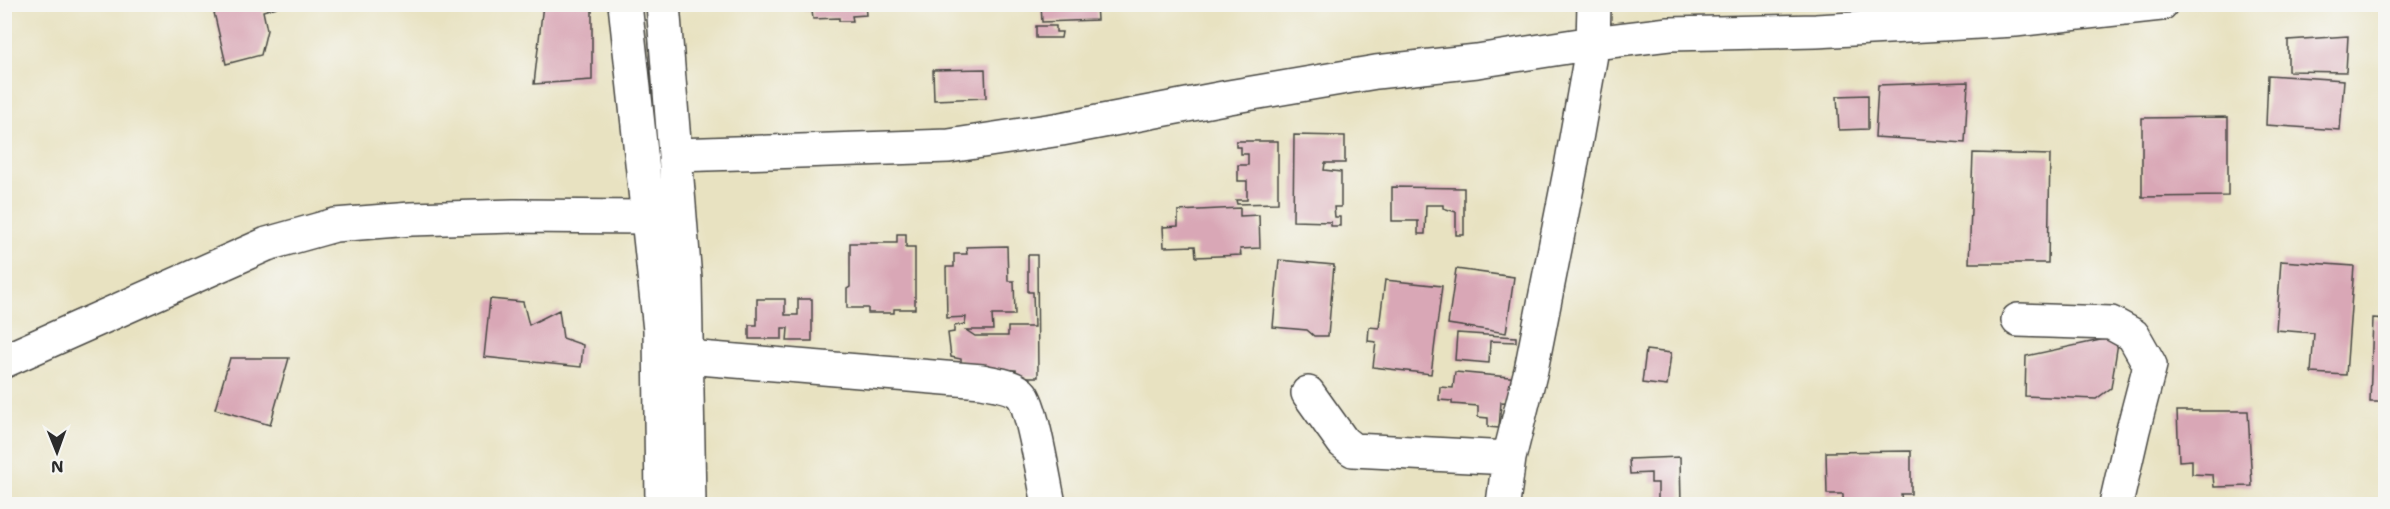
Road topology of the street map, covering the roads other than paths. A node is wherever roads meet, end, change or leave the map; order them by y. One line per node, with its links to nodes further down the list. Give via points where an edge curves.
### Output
1 (625, 4): 7 (street)
2 (663, 4): 6 (street)
3 (1594, 4): 5 (street)
4 (2161, 4): 5 (street, via 2015,20 1669,34)
5 (1593, 43): 6 (street, via 1376,72 949,146); 12 (street, via 1533,359)
6 (676, 155): 9 (street)
7 (647, 217): 10 (street, via 411,219 335,225 267,244); 13 (street, via 660,330)
8 (2018, 320): 17 (street, via 2111,323 2133,335 2150,365)
9 (687, 357): 14 (street); 15 (street, via 982,381 1013,388 1022,394 1029,412)
10 (4, 361)
11 (1308, 393): 12 (street, via 1353,450)
12 (1509, 458): 16 (street)
13 (662, 504)
14 (689, 504)
15 (1049, 504)
16 (1503, 504)
17 (2116, 504)

